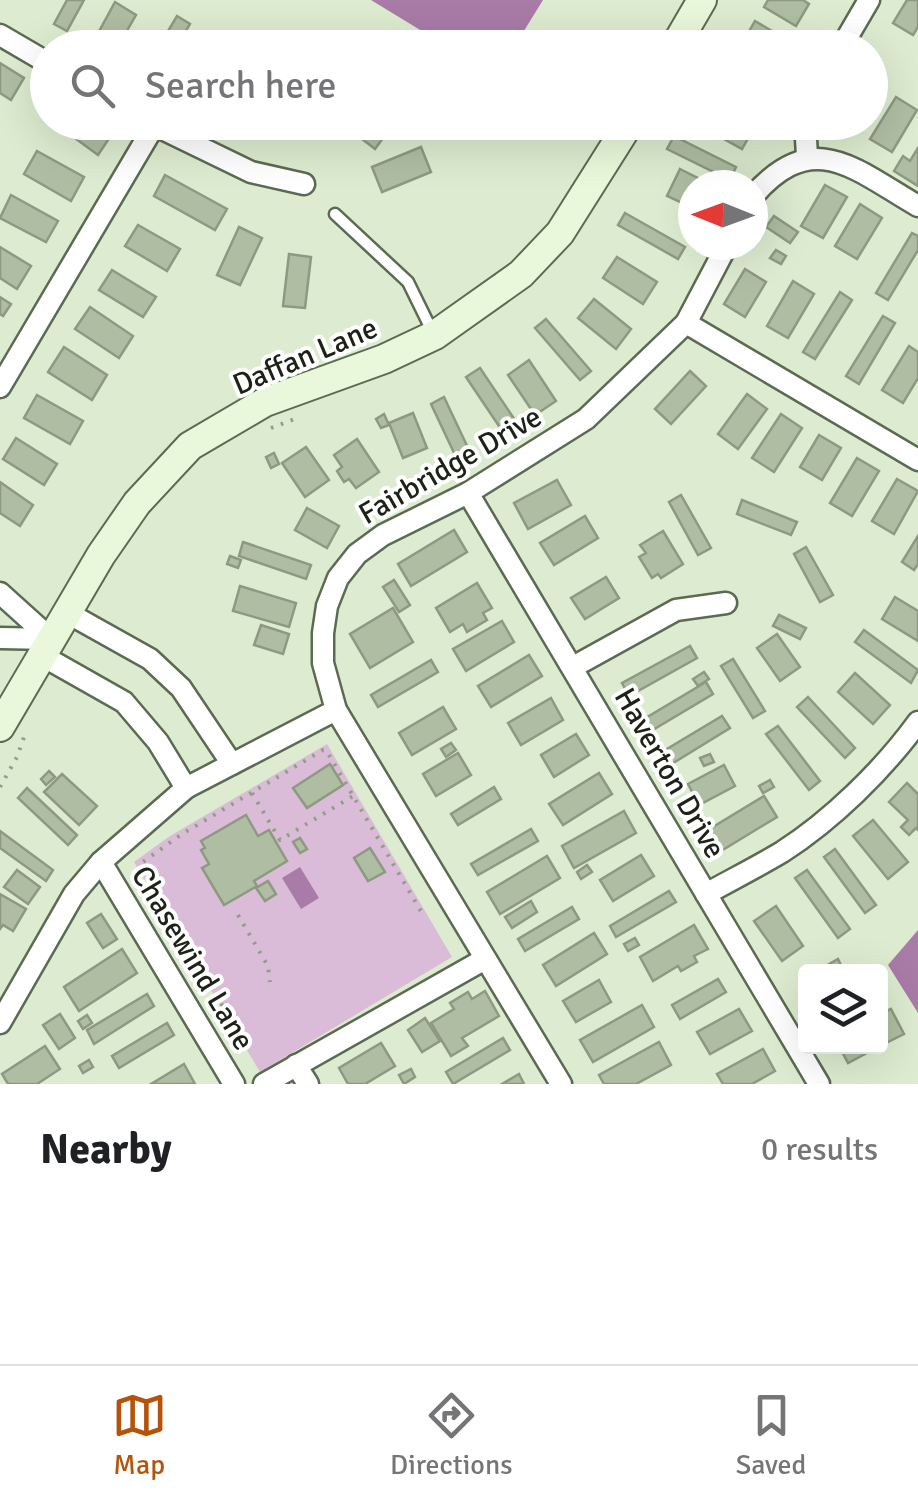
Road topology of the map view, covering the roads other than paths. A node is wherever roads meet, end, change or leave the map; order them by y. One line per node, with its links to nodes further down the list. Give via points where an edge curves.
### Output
1 (702, 0): 3 (street)
2 (869, 0): 4 (street)
3 (684, 30)
4 (852, 30)
5 (0, 34): 6 (street)
6 (30, 52)
7 (142, 140): 19 (street)
8 (184, 140): 13 (street, via 250,172)
9 (619, 140): 18 (street, Daffan Lane, via 560,232 521,274)
10 (806, 140): 11 (street)
11 (807, 156): 12 (street); 14 (street, via 860,172)
12 (768, 180)
13 (304, 184)
14 (918, 206)
15 (335, 214): 18 (lane, via 408,282)
16 (719, 260): 17 (street, Fairbridge Drive)
17 (686, 323): 20 (street); 21 (street, Fairbridge Drive, via 586,420)
18 (435, 336): 24 (street, Daffan Lane, via 265,402 190,446 137,502)
19 (0, 387)
20 (918, 460)
21 (468, 493): 27 (street, Haverton Drive); 28 (street, Fairbridge Drive, via 383,535 338,578 323,633 323,664)
22 (0, 593): 26 (street)
23 (726, 602): 27 (street, via 676,610)
24 (66, 612): 26 (street, Daffan Lane); 31 (street, via 150,659 181,688)
25 (0, 638): 26 (street)
26 (46, 647): 30 (street, Daffan Lane); 32 (street, via 124,702)
27 (573, 667): 34 (street, Haverton Drive)
28 (336, 710): 31 (street); 35 (street, Fairbridge Drive)
29 (918, 722): 34 (street, via 830,814 784,850)
30 (0, 727)
31 (232, 764): 32 (street)
32 (186, 788): 33 (street)
33 (101, 862): 36 (street, via 74,894); 38 (street, Chasewind Lane)
34 (706, 894): 42 (street, Haverton Drive)
35 (486, 958): 37 (street); 41 (street, Fairbridge Drive)
36 (0, 1023)
37 (296, 1065): 39 (street); 40 (street)
38 (234, 1084)
39 (264, 1084)
40 (308, 1084)
41 (561, 1084)
42 (819, 1084)

